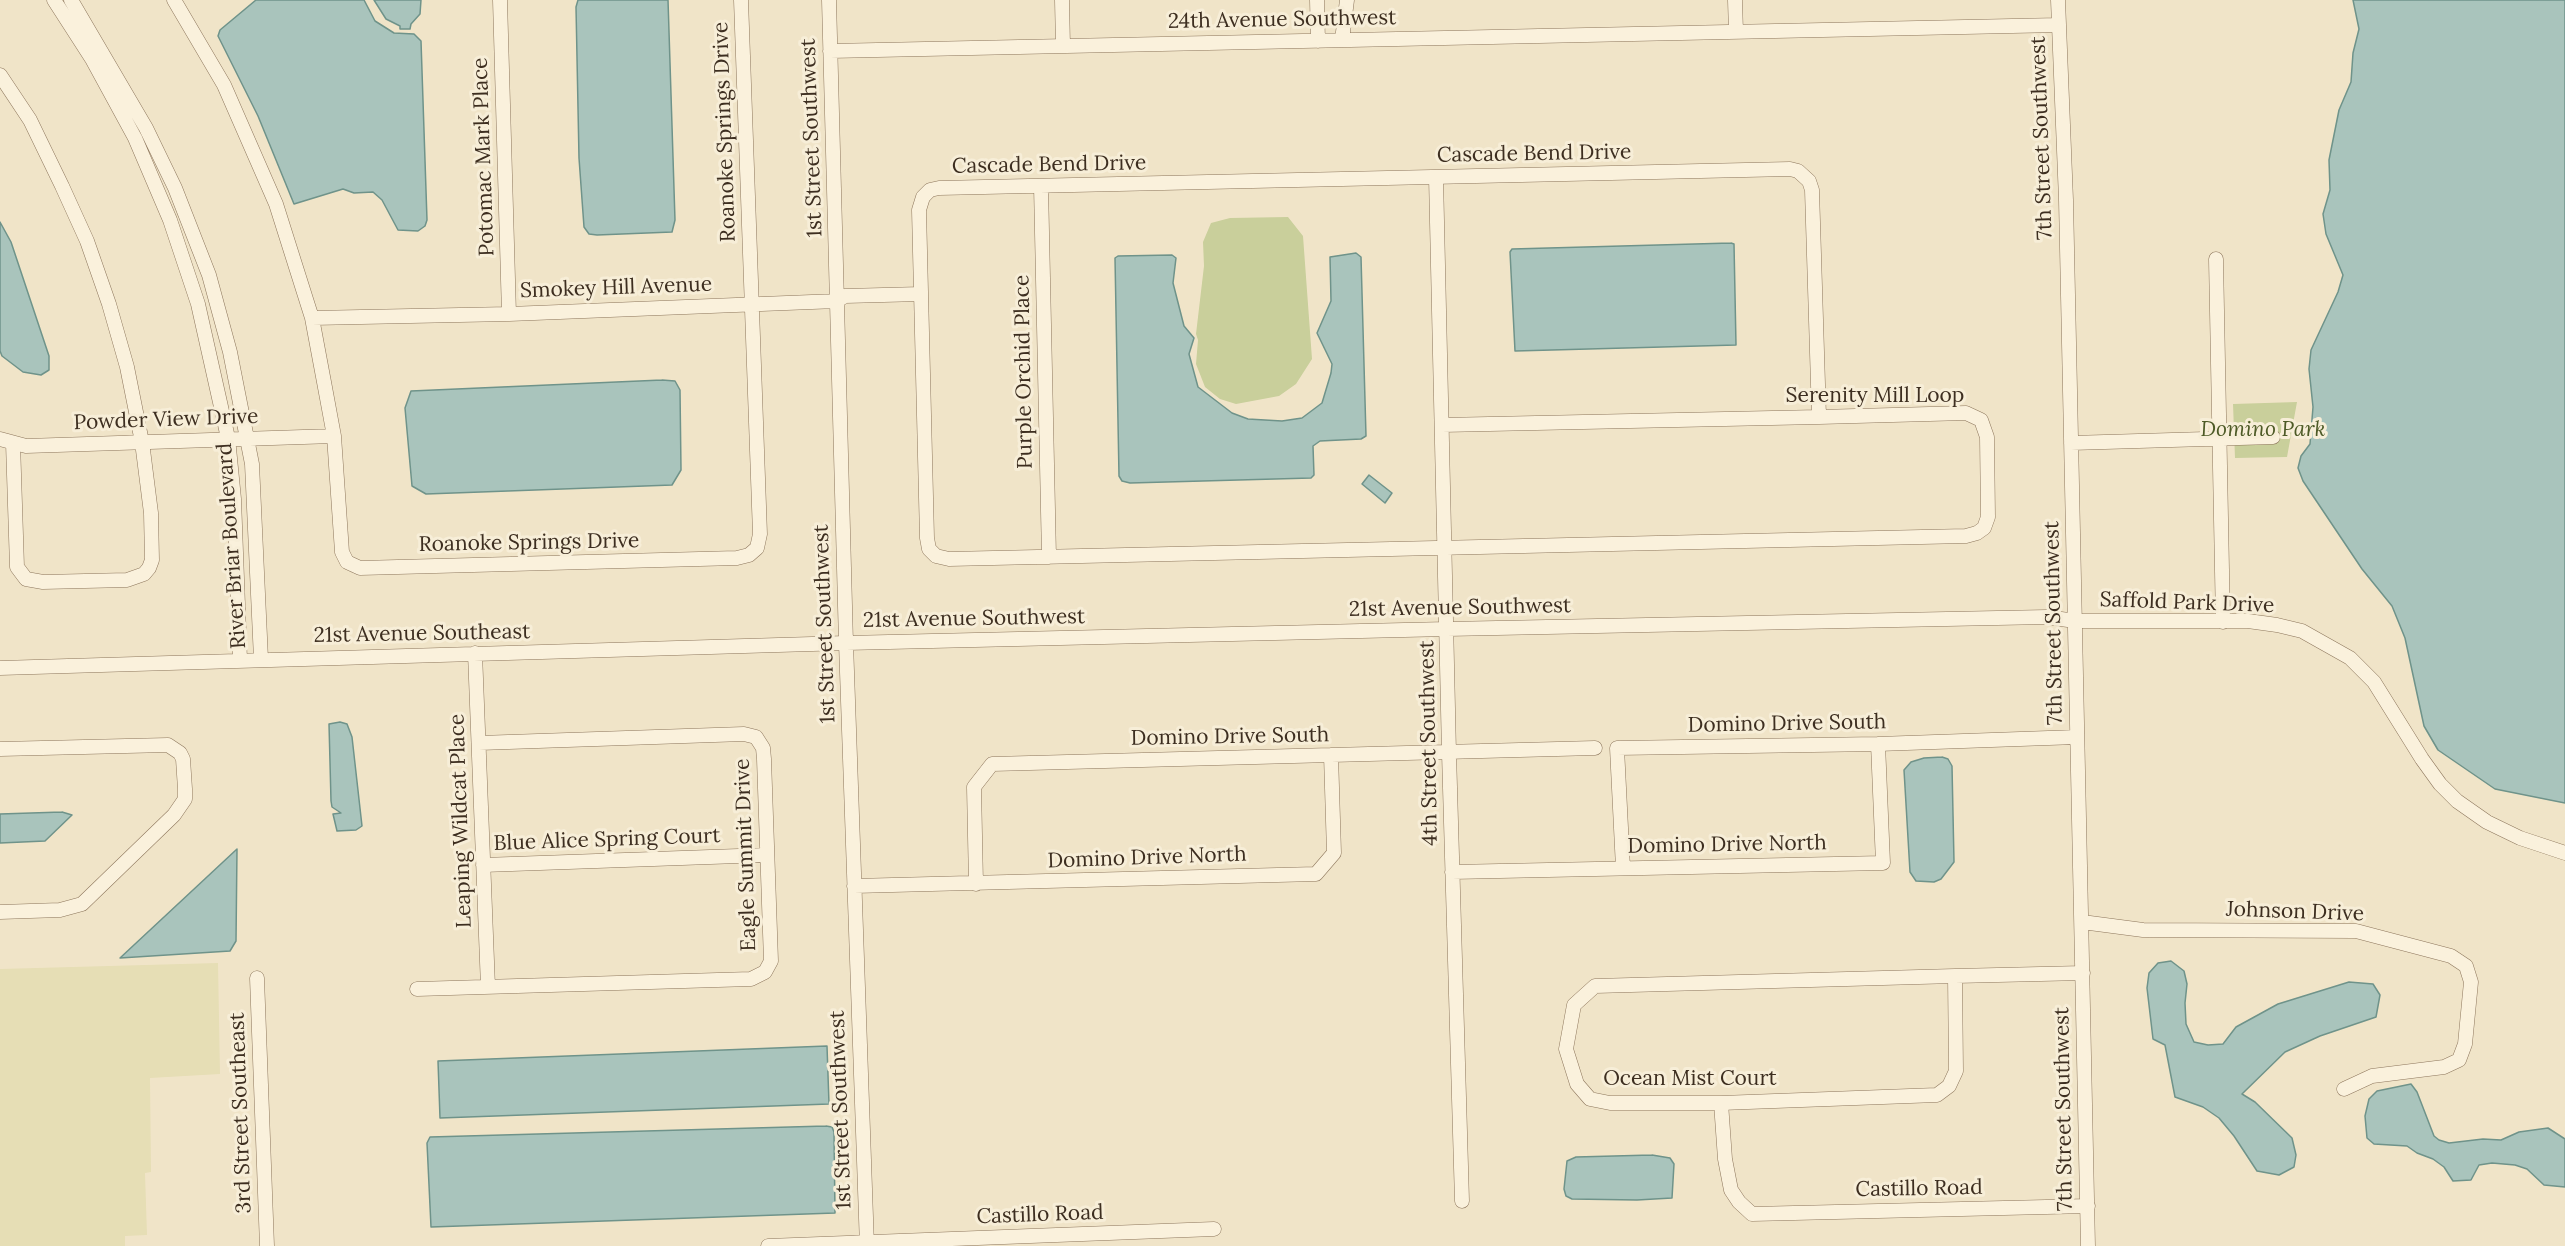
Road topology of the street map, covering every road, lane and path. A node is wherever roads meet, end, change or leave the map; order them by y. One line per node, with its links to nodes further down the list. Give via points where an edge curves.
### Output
1 (174, 0): 25 (street, Roanoke Springs Drive, via 224,85 276,204)
2 (500, 0): 24 (street, Potomac Mark Place)
3 (741, 0): 23 (street, Roanoke Springs Drive)
4 (829, 0): 16 (street, 1st Street Southwest)
5 (1062, 0): 15 (street)
6 (1317, 0): 13 (street)
7 (1347, 0): 14 (street)
8 (1735, 0): 12 (street)
9 (2058, 0): 11 (street, 7th Street Southwest)
10 (66, 2): 30 (street, River Briar Boulevard, via 135,138 170,220 198,304); 31 (street, River Briar Boulevard, via 146,128 198,242 230,352)
11 (2059, 24): 12 (street, 24th Avenue Southwest); 35 (street, 7th Street Southwest)
12 (1736, 32): 14 (street, 24th Avenue Southwest)
13 (1318, 40): 14 (street, 24th Avenue Southwest); 15 (street, 24th Avenue Southwest)
14 (1342, 40)
15 (1063, 46): 16 (street, 24th Avenue Southwest)
16 (830, 51): 22 (street, 1st Street Southwest)
17 (0, 75): 34 (street, via 30,120 87,242 127,367)
18 (1436, 177): 19 (street, Cascade Bend Drive); 26 (street, Cascade Bend Drive, via 1790,169 1805,175 1812,190); 27 (street, 4th Street Southwest)
19 (1041, 186): 21 (street, Cascade Bend Drive, via 930,190 919,210); 37 (street, Purple Orchid Place)
20 (2216, 259): 32 (street)
21 (921, 294): 22 (street, Smokey Hill Avenue, via 845,296); 37 (street, Cascade Bend Drive, via 929,549 936,556 949,559)
22 (837, 301): 23 (street, Smokey Hill Avenue); 41 (street, 1st Street Southwest)
23 (752, 304): 24 (street, Smokey Hill Avenue); 28 (street, Roanoke Springs Drive, via 760,534 757,548 750,555 360,568 347,562 342,552)
24 (509, 314): 25 (street, Smokey Hill Avenue)
25 (312, 318): 28 (street, Roanoke Springs Drive)
26 (1819, 417): 27 (street, Serenity Mill Loop); 36 (street, Serenity Mill Loop, via 1966,413 1981,420 1987,437 1988,517 1984,528 1966,536)
27 (1442, 425): 36 (street, 4th Street Southwest)
28 (334, 436): 31 (street, Powder View Drive)
29 (2273, 437): 32 (street)
30 (228, 438): 31 (street, Powder View Drive); 34 (street, Powder View Drive); 44 (street, River Briar Boulevard)
31 (247, 438): 43 (street, River Briar Boulevard, via 255,497)
32 (2220, 439): 35 (street); 39 (street)
33 (7, 441): 34 (street, Powder View Drive, via 26,446); 34 (street, via 13,474 18,571 26,579 44,582 127,580 149,568 151,513)
34 (142, 441)
35 (2071, 443): 38 (street, 7th Street Southwest)
36 (1445, 547): 37 (street, Cascade Bend Drive); 40 (street, 4th Street Southwest)
37 (1049, 557)
38 (2075, 621): 39 (street, Saffold Park Drive); 40 (street, 21st Avenue Southwest, via 2047,617); 46 (street, 7th Street Southwest)
39 (2223, 622): 53 (street, Saffold Park Drive, via 2277,625 2302,631 2350,658 2374,682 2422,759 2457,801 2520,838)
40 (1447, 628): 41 (street, 21st Avenue Southwest); 51 (street, 4th Street Southwest)
41 (846, 643): 42 (street, 21st Avenue Southeast); 59 (street, 1st Street Southwest)
42 (476, 653): 43 (street, 21st Avenue Southeast); 47 (street, Leaping Wildcat Place)
43 (261, 659): 44 (street, 21st Avenue Southeast)
44 (240, 660): 45 (street, 21st Avenue Southeast)
45 (0, 668)
46 (2077, 737): 48 (street, Domino Drive South); 61 (street, 7th Street Southwest)
47 (479, 743): 54 (street, Eagle Summit Drive, via 744,734 756,737 763,748); 55 (street, Leaping Wildcat Place)
48 (1878, 744): 56 (street, Domino Drive North, via 1883,863); 56 (street, Domino Drive South, via 1617,748)
49 (1595, 748): 51 (street, Domino Drive South)
50 (0, 749): 60 (street, via 168,745 183,759 185,799 174,815 82,904 60,910)
51 (1449, 753): 52 (street, Domino Drive South); 57 (street, 4th Street Southwest)
52 (1331, 755): 58 (street, Domino Drive South, via 992,764 974,787); 58 (street, Domino Drive North, via 1334,853 1316,874)
53 (2565, 853)
54 (767, 855): 55 (street, Blue Alice Spring Court); 65 (street, Eagle Summit Drive, via 771,961 765,972 751,979)
55 (483, 865): 65 (street, Leaping Wildcat Place)
56 (1623, 868): 57 (street, Domino Drive North)
57 (1452, 872): 69 (street, 4th Street Southwest)
58 (976, 884): 59 (street, Domino Drive North)
59 (855, 886): 72 (street, 1st Street Southwest)
60 (0, 912)
61 (2082, 922): 62 (street, 7th Street Southwest); 67 (street, Johnson Drive, via 2143,930 2356,931 2451,956 2466,966 2471,982 2465,1044 2459,1060 2444,1067 2372,1076)
62 (2083, 973): 63 (street, Ocean Mist Court); 70 (street, 7th Street Southwest)
63 (1955, 976): 68 (street, Ocean Mist Court, via 1956,1071 1949,1086 1936,1095); 68 (street, Ocean Mist Court, via 1595,986 1574,1005 1566,1049 1577,1084 1590,1099 1610,1103)
64 (257, 978): 73 (street, 3rd Street Southeast)
65 (488, 987): 66 (street, Eagle Summit Drive)
66 (417, 989)
67 (2344, 1089)
68 (1721, 1103): 70 (street, Castillo Road, via 1731,1190 1752,1214)
69 (1462, 1201)
70 (2088, 1206): 75 (street, 7th Street Southwest)
71 (1214, 1229): 72 (street, Castillo Road)
72 (867, 1244): 74 (street, Castillo Road)
73 (267, 1246)
74 (768, 1246)
75 (2088, 1246)

